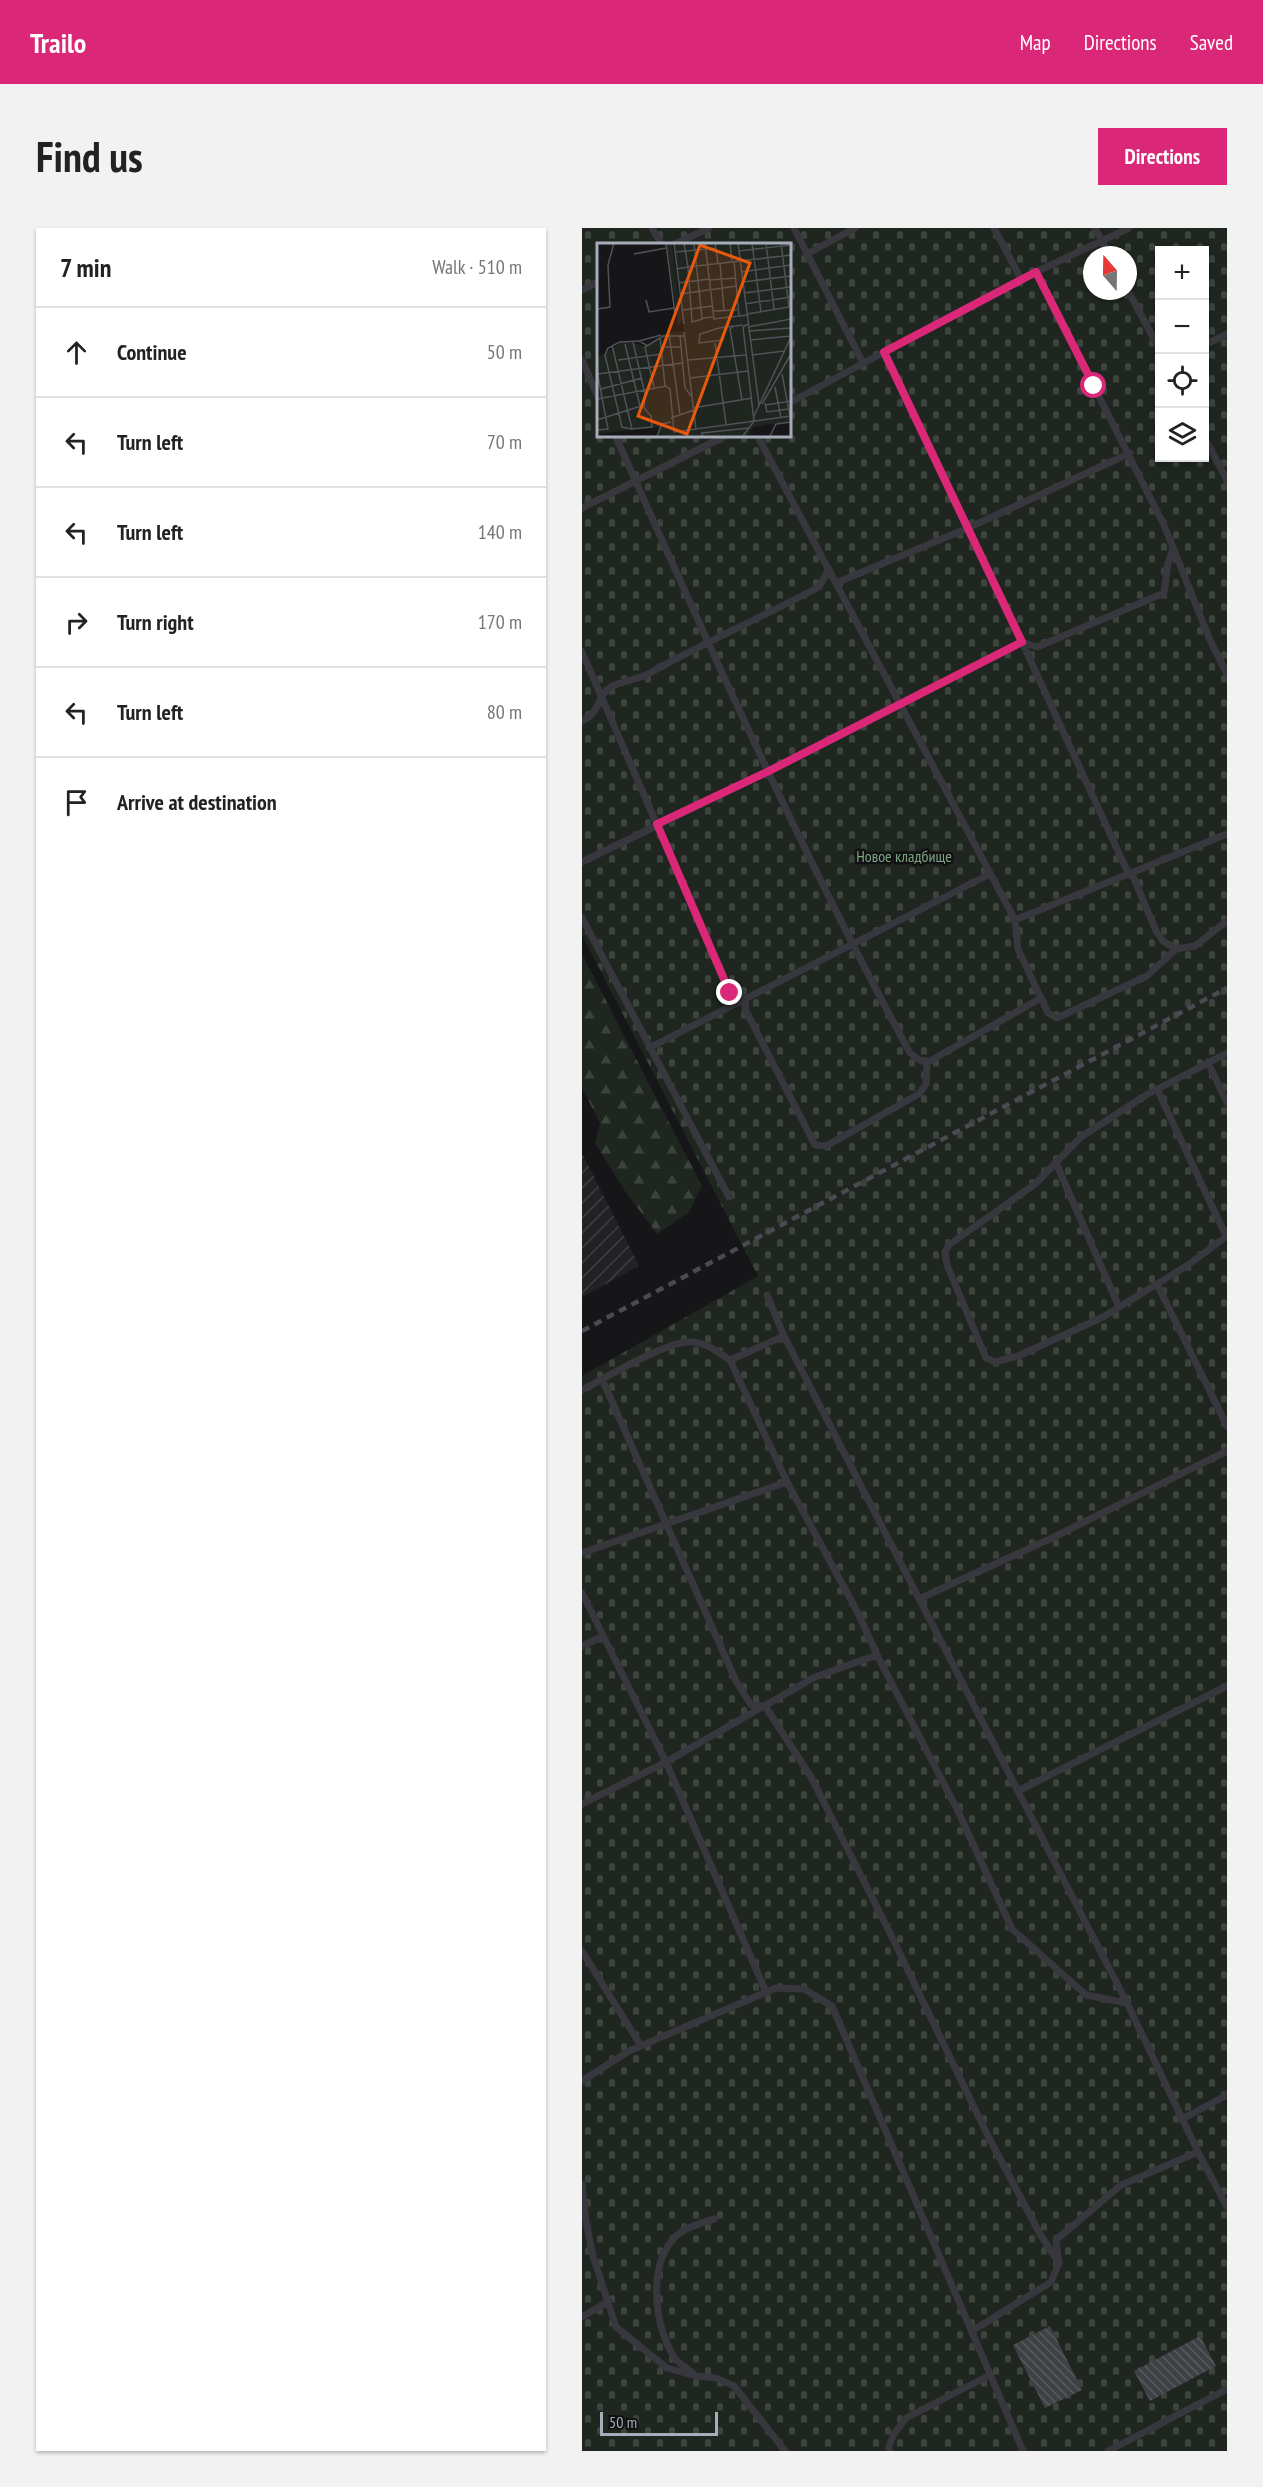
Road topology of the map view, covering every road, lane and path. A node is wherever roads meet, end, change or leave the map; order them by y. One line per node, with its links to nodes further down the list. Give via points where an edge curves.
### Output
1 (652, 228): 9 (lane)
2 (710, 228): 10 (lane)
3 (794, 228): 12 (lane)
4 (855, 228): 12 (lane)
5 (994, 228): 14 (lane)
6 (1095, 228): 8 (lane)
7 (1129, 228): 8 (lane)
8 (1102, 241): 11 (lane); 13 (lane)
9 (660, 243)
10 (677, 243)
11 (1104, 246)
12 (807, 254): 23 (lane)
13 (1036, 272): 14 (lane); 30 (lane)
14 (1022, 279): 21 (lane)
15 (597, 282): 16 (lane)
16 (582, 290)
17 (1133, 300): 19 (lane)
18 (1227, 334): 20 (lane)
19 (1155, 341)
20 (1209, 343)
21 (884, 352): 23 (lane); 35 (lane)
22 (582, 360): 24 (lane)
23 (863, 363): 25 (lane)
24 (597, 395)
25 (790, 402)
26 (615, 436): 32 (lane)
27 (726, 436): 32 (lane)
28 (758, 436): 37 (lane)
29 (1209, 445): 31 (lane)
30 (1130, 453): 35 (lane); 36 (lane)
31 (1225, 470): 33 (lane)
32 (636, 480): 34 (lane); 40 (lane)
33 (1227, 480)
34 (582, 508)
35 (968, 528): 38 (lane); 39 (lane)
36 (1173, 548): 39 (lane, via 1164,593 1037,646); 42 (lane)
37 (829, 569): 38 (lane); 40 (lane, via 819,587)
38 (836, 583): 44 (lane)
39 (1022, 642): 44 (lane); 51 (lane)
40 (709, 644): 43 (lane, via 610,687); 46 (lane)
41 (582, 652): 43 (lane)
42 (1227, 674)
43 (601, 697): 45 (lane, via 597,711); 47 (lane)
44 (901, 705): 46 (lane); 50 (lane)
45 (582, 721)
46 (767, 772): 47 (lane); 55 (lane)
47 (657, 824): 49 (lane); 58 (lane, via 730,993)
48 (1227, 834): 51 (lane)
49 (582, 862)
50 (990, 874): 53 (lane); 55 (lane)
51 (1131, 874): 53 (lane); 56 (lane, via 1156,931)
52 (582, 918): 59 (lane)
53 (1015, 921): 57 (lane, via 1018,949)
54 (1227, 921): 56 (lane, via 1195,946)
55 (851, 945): 58 (lane); 61 (lane, via 910,1053)
56 (1176, 949): 57 (lane, via 1147,976 1057,1018 1048,1012)
57 (1041, 998): 61 (lane)
58 (746, 999): 59 (lane); 61 (lane, via 745,1008 815,1145 826,1146 919,1094 926,1084)
59 (649, 1048): 66 (lane)
60 (1227, 1053): 62 (lane)
61 (927, 1061)
62 (1208, 1062): 63 (lane); 64 (lane)
63 (1157, 1089): 65 (lane, via 1082,1137); 67 (lane)
64 (1227, 1102)
65 (1056, 1162): 70 (lane); 70 (lane, via 1035,1184 962,1233 945,1252 986,1358 995,1362 1018,1356)
66 (729, 1197)
67 (1227, 1236): 68 (lane)
68 (1157, 1284): 70 (lane); 75 (lane)
69 (767, 1294): 71 (lane)
70 (1119, 1307)
71 (784, 1336): 72 (lane); 81 (lane)
72 (730, 1360): 73 (lane, via 710,1346 691,1341 666,1348); 77 (lane)
73 (603, 1379): 74 (lane); 78 (lane)
74 (582, 1390)
75 (1227, 1426)
76 (1227, 1451): 81 (lane)
77 (787, 1482): 78 (lane); 84 (lane)
78 (664, 1523): 79 (lane); 86 (lane, via 736,1681 750,1705)
79 (582, 1553)
80 (582, 1593): 82 (lane)
81 (919, 1599): 88 (lane)
82 (603, 1636): 83 (lane); 87 (lane)
83 (582, 1646)
84 (877, 1655): 86 (lane, via 815,1677); 92 (lane, via 957,1809 1012,1929 1086,1995)
85 (1227, 1686): 88 (lane)
86 (765, 1706): 87 (lane); 101 (lane, via 811,1777 988,2136)
87 (666, 1762): 89 (lane); 91 (lane)
88 (1018, 1791): 92 (lane)
89 (582, 1804)
90 (582, 1951): 93 (lane)
91 (766, 1992): 93 (lane); 104 (lane, via 776,1988 804,1989 832,2006)
92 (1128, 2003): 96 (lane)
93 (641, 2046): 94 (lane)
94 (582, 2081)
95 (1227, 2095): 96 (lane)
96 (1182, 2119): 97 (lane)
97 (1198, 2152): 99 (lane); 101 (lane, via 1121,2185 1056,2240)
98 (582, 2184): 102 (lane, via 593,2256)
99 (1227, 2207)
100 (714, 2219): 106 (lane, via 678,2234 658,2269 657,2300 664,2337 676,2359)
101 (1059, 2262): 104 (lane, via 1051,2282)
102 (609, 2301): 103 (lane); 106 (lane, via 616,2327 667,2368)
103 (582, 2317)
104 (972, 2331): 105 (lane)
105 (990, 2374): 109 (lane, via 906,2418 894,2434); 110 (lane)
106 (696, 2376): 108 (lane, via 734,2386)
107 (1227, 2389): 111 (lane)
108 (785, 2451)
109 (889, 2451)
110 (1023, 2451)
111 (1108, 2451)

